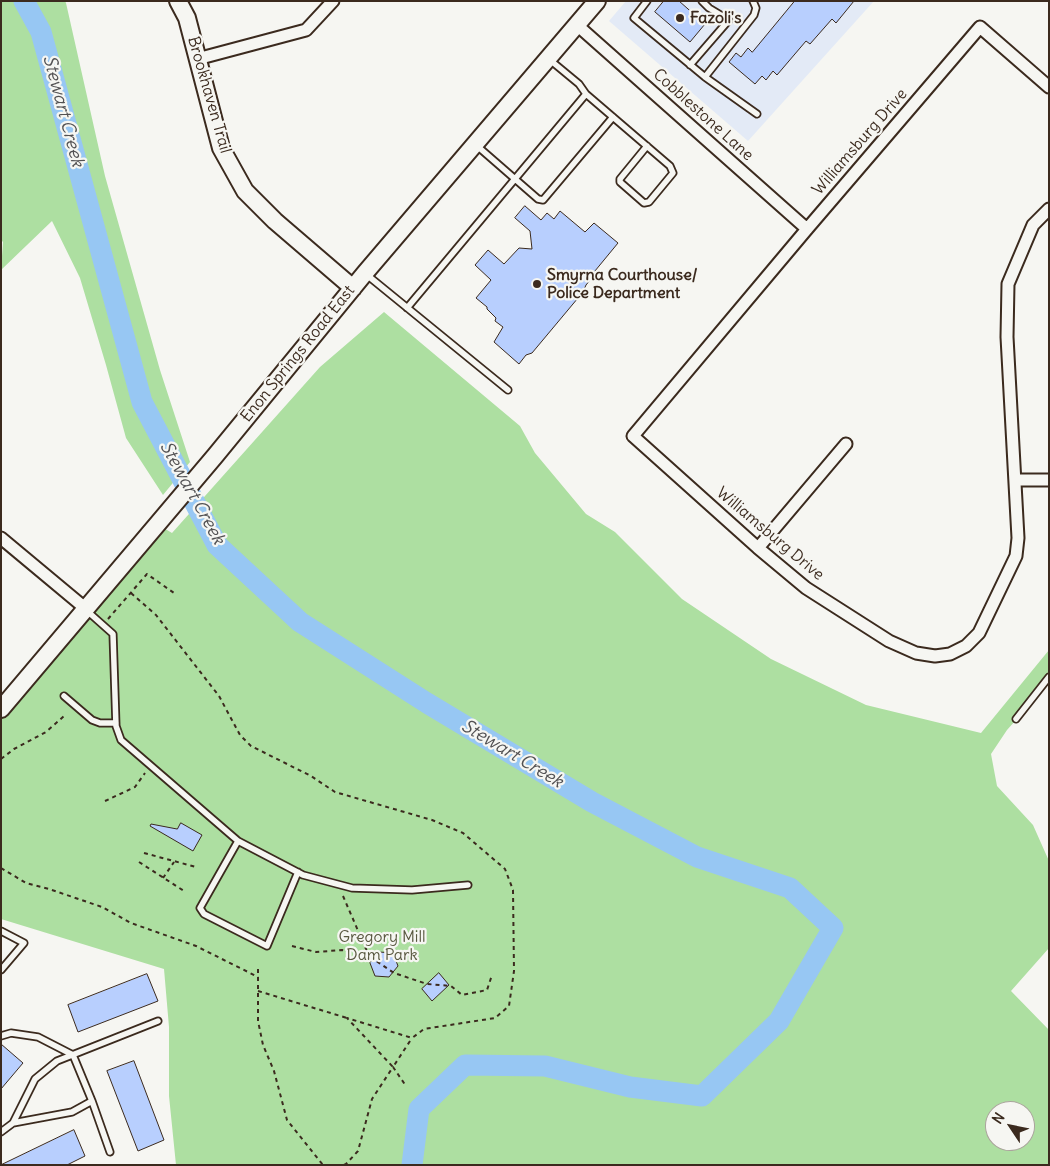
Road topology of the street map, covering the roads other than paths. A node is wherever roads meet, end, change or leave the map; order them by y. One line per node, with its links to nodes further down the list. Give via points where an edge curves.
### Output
1 (178, 1): 10 (street, Brookhaven Trail, via 187,18)
2 (333, 1): 10 (street, via 306,30)
3 (598, 1): 9 (street, Enon Springs Road East)
4 (647, 1): 12 (lane, via 634,18)
5 (702, 1): 12 (lane, via 729,20)
6 (753, 1): 8 (lane)
7 (762, 1): 8 (lane)
8 (756, 8): 13 (lane, via 754,15)
9 (577, 25): 11 (street, Enon Springs Road East); 22 (street, Cobblestone Lane)
10 (197, 59): 24 (street, Brookhaven Trail, via 221,148 245,191)
11 (548, 59): 15 (lane, via 579,84); 18 (street, Enon Springs Road East)
12 (690, 65): 13 (lane)
13 (705, 77): 16 (lane)
14 (1049, 87): 22 (street, Williamsburg Drive, via 980,27)
15 (586, 94): 17 (lane); 20 (lane)
16 (757, 114)
17 (613, 117): 19 (lane); 20 (lane, via 543,200 538,200)
18 (476, 144): 20 (lane); 23 (street, Enon Springs Road East)
19 (646, 146): 19 (lane, via 670,166 673,173 649,202 644,203 620,179)
20 (514, 180): 25 (lane)
21 (1049, 209): 28 (street, Williamsburg Drive, via 1033,226 1008,284 1007,337)
22 (806, 229): 31 (street, Williamsburg Drive, via 633,436)
23 (365, 273): 24 (street, Enon Springs Road East); 25 (lane)
24 (352, 288): 32 (street, Enon Springs Road East)
25 (407, 308): 26 (lane)
26 (508, 390)
27 (846, 444): 31 (street)
28 (1015, 480): 29 (street); 31 (street, Williamsburg Drive, via 1016,556 979,633 966,646 950,654 916,653 889,641 806,588)
29 (1049, 480)
30 (1, 538): 32 (street)
31 (758, 548)
32 (85, 608): 35 (street, Enon Springs Road East); 37 (lane, via 113,634)
33 (1049, 677): 36 (lane)
34 (64, 696): 37 (lane, via 92,720)
35 (1, 709)
36 (1016, 719)
37 (116, 723): 38 (lane, via 121,740)
38 (238, 840): 39 (lane); 39 (lane, via 200,908 204,914 267,946)
39 (298, 872): 40 (lane, via 352,888 412,890)
40 (468, 885)
41 (1, 931): 42 (lane, via 24,943)
42 (1, 970)
43 (158, 1021): 45 (lane)
44 (1, 1036): 45 (lane, via 38,1036)
45 (72, 1055): 46 (lane); 47 (lane, via 57,1061 35,1079)
46 (92, 1101): 47 (lane, via 72,1112); 49 (lane)
47 (12, 1123): 48 (lane)
48 (1, 1132)
49 (110, 1152)

